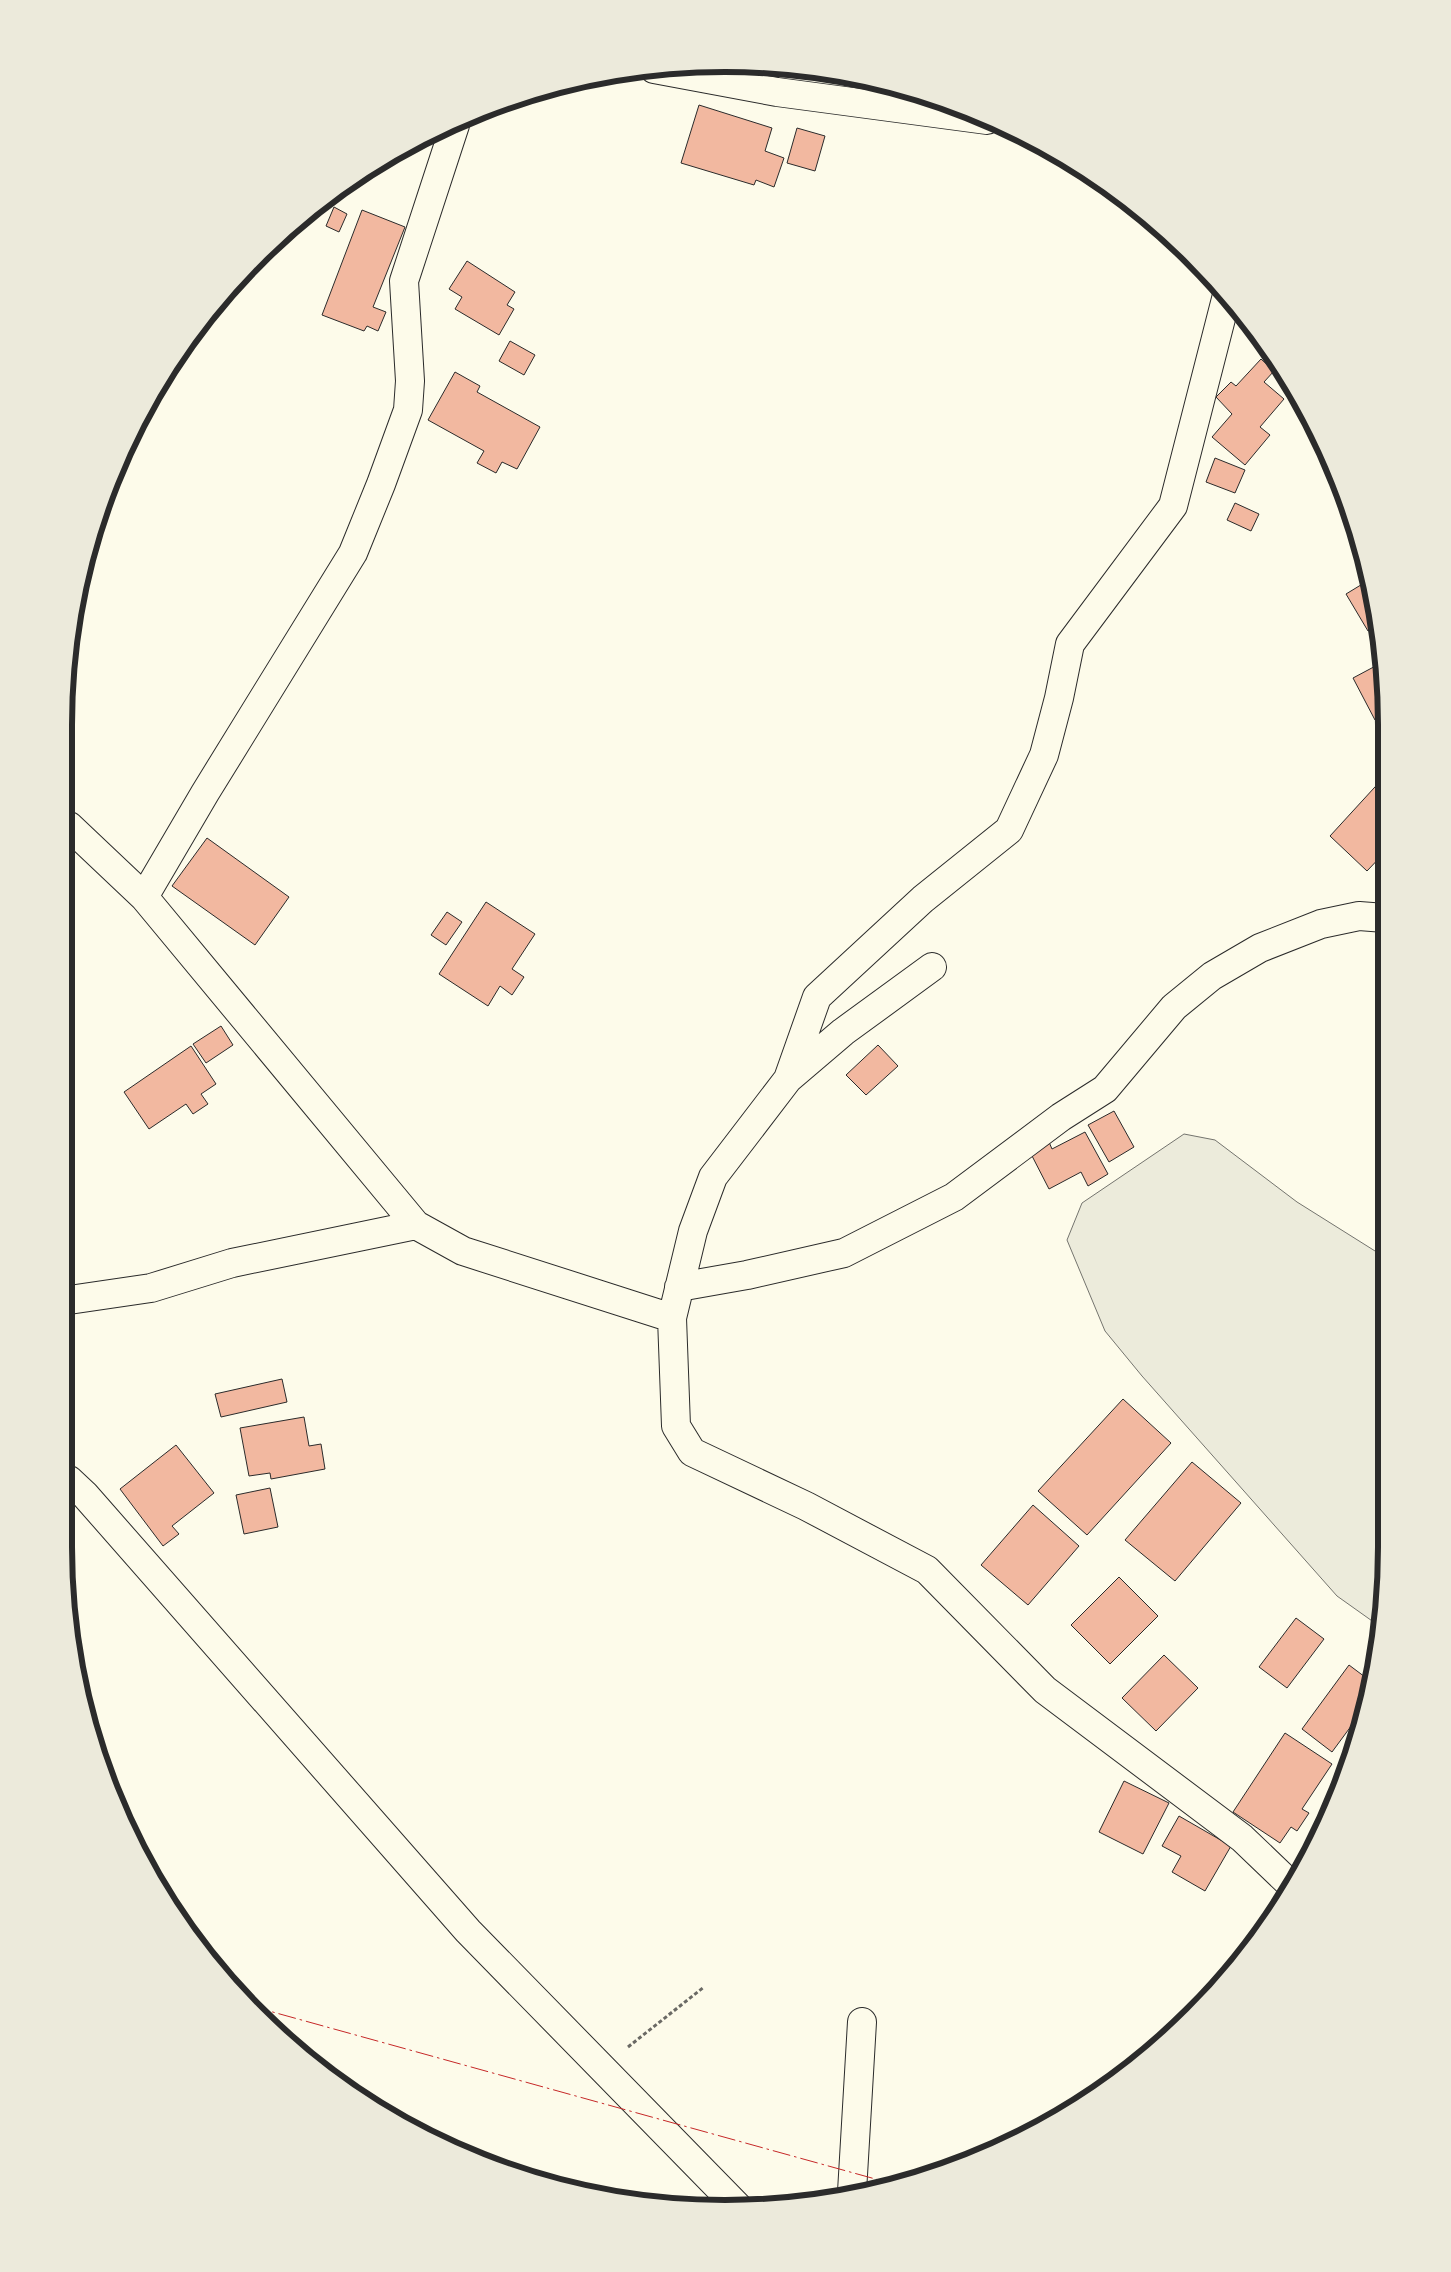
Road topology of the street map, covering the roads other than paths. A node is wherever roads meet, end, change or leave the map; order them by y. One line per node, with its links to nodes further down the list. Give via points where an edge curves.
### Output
1 (681, 74): 2 (street, via 777,92)
2 (960, 116)
3 (454, 132): 6 (street, via 404,281 410,381 408,410 381,484 353,553)
4 (1224, 305): 9 (street, via 1173,506 1070,644 1044,755 1009,830 922,899 817,997)
5 (72, 829): 6 (street)
6 (144, 897): 10 (street)
7 (1378, 917): 11 (street, via 1359,916 1321,924 1260,948 1212,976 1174,1007 1105,1089 1061,1117 954,1197 844,1253)
8 (932, 967): 9 (street, via 843,1032)
9 (788, 1079): 11 (street, via 713,1178 692,1230)
10 (416, 1225): 12 (street, via 232,1263 151,1288); 13 (street, via 463,1251)
11 (679, 1287): 13 (street)
12 (72, 1300)
13 (672, 1318): 15 (street, via 676,1426 692,1452 806,1506 927,1570 1044,1690 1242,1838)
14 (72, 1482): 18 (street, via 468,1931)
15 (1287, 1880)
16 (862, 2022): 17 (street)
17 (852, 2187)
18 (731, 2200)

